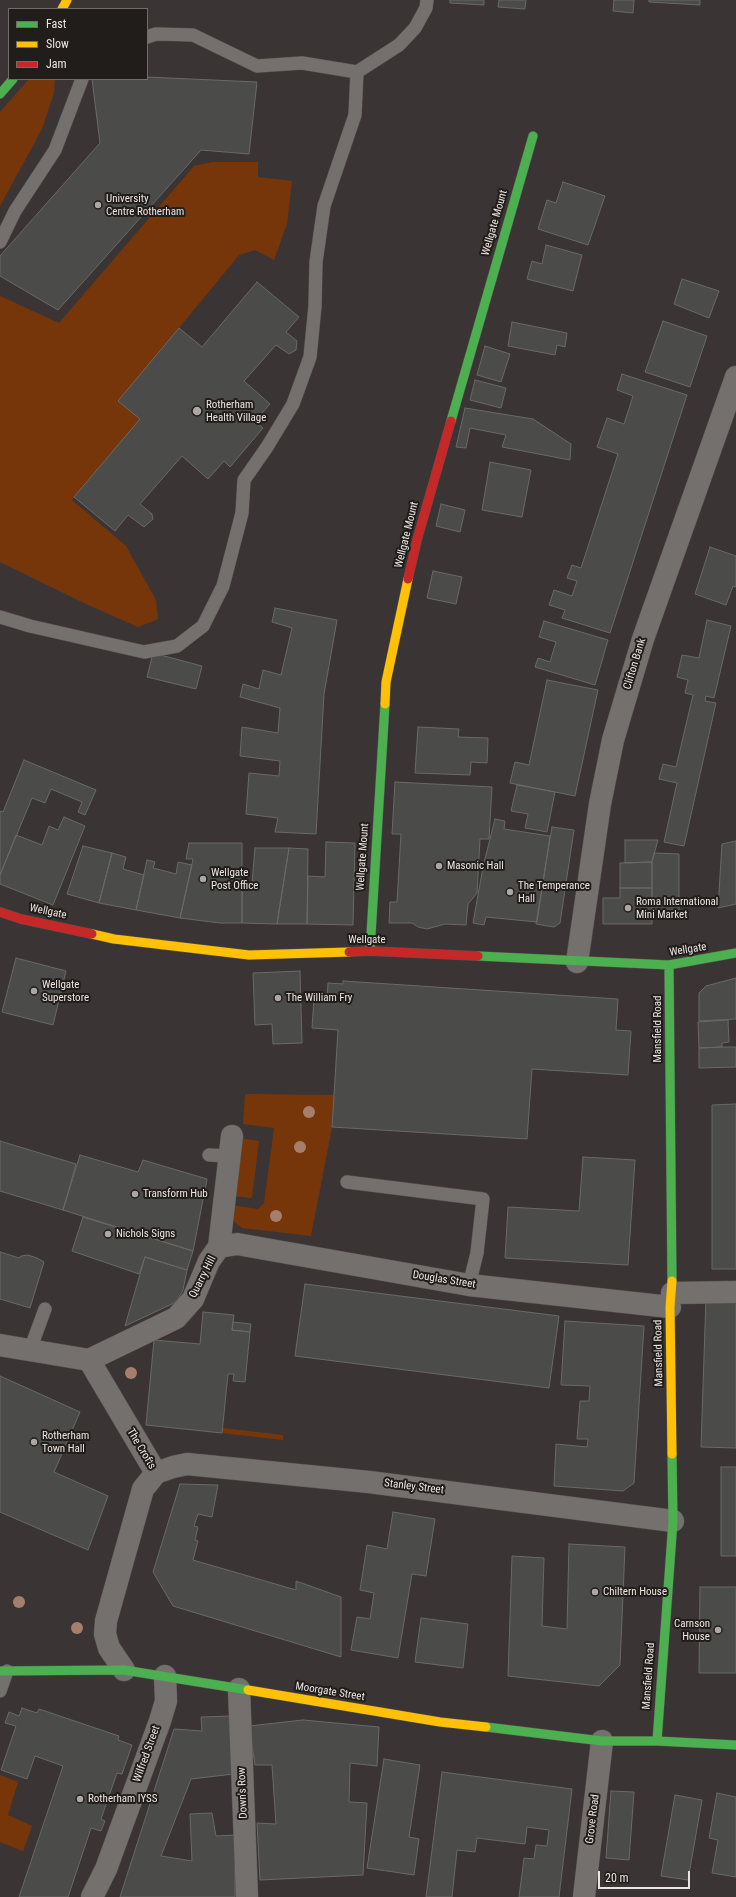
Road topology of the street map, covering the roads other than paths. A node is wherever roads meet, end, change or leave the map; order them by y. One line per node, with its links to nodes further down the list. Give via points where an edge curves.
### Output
1 (426, 0): 3 (lane, via 426,8 415,28 399,46)
2 (148, 37): 3 (lane, via 156,34 193,35 257,66 302,63)
3 (357, 72): 10 (lane, via 355,115 324,206 316,262 310,357 293,404 244,480 242,513 224,580 203,626 178,646 144,652)
4 (12, 80): 6 (street)
5 (82, 80): 8 (lane, via 55,150 15,211)
6 (0, 94)
7 (533, 136): 12 (street, Wellgate Mount, via 417,540 386,682)
8 (0, 242)
9 (736, 377): 14 (street, Clifton Bank, via 643,639 613,740 600,804)
10 (0, 617)
11 (0, 912): 12 (street, Wellgate, via 114,939 249,955)
12 (370, 951): 14 (street, Wellgate)
13 (736, 953): 15 (street, Wellgate)
14 (577, 962): 15 (street, Wellgate)
15 (669, 965): 21 (street, Mansfield Road)
16 (223, 1149): 18 (street, Quarry Hill)
17 (347, 1182): 19 (lane, via 483,1199 477,1252)
18 (219, 1247): 19 (street, Douglas Street, via 237,1244); 25 (street, Quarry Hill, via 209,1261 193,1299 176,1318)
19 (468, 1285): 21 (street, Douglas Street)
20 (736, 1292): 21 (street, Douglas Street)
21 (671, 1300): 27 (street, Mansfield Road)
22 (45, 1309): 24 (lane)
23 (0, 1345): 24 (street)
24 (30, 1350): 25 (street)
25 (89, 1360): 26 (street, The Crofts)
26 (156, 1474): 27 (street, Stanley Street, via 187,1464 369,1482); 28 (street, The Crofts, via 143,1488 106,1621 105,1634 109,1648)
27 (673, 1521): 34 (street, Mansfield Road)
28 (124, 1670): 29 (street, Moorgate Street); 30 (street, Moorgate Street)
29 (3, 1671): 32 (lane)
30 (165, 1676): 31 (street, Moorgate Street); 36 (street, Wilfred Street, via 166,1702 106,1869)
31 (240, 1689): 33 (street, Moorgate Street, via 440,1722); 37 (street, Down's Row)
32 (0, 1691)
33 (602, 1741): 34 (street, Moorgate Street); 38 (street, Grove Road)
34 (657, 1741): 35 (street, Moorgate Street)
35 (736, 1745)
36 (92, 1897)
37 (247, 1897)
38 (584, 1897)

